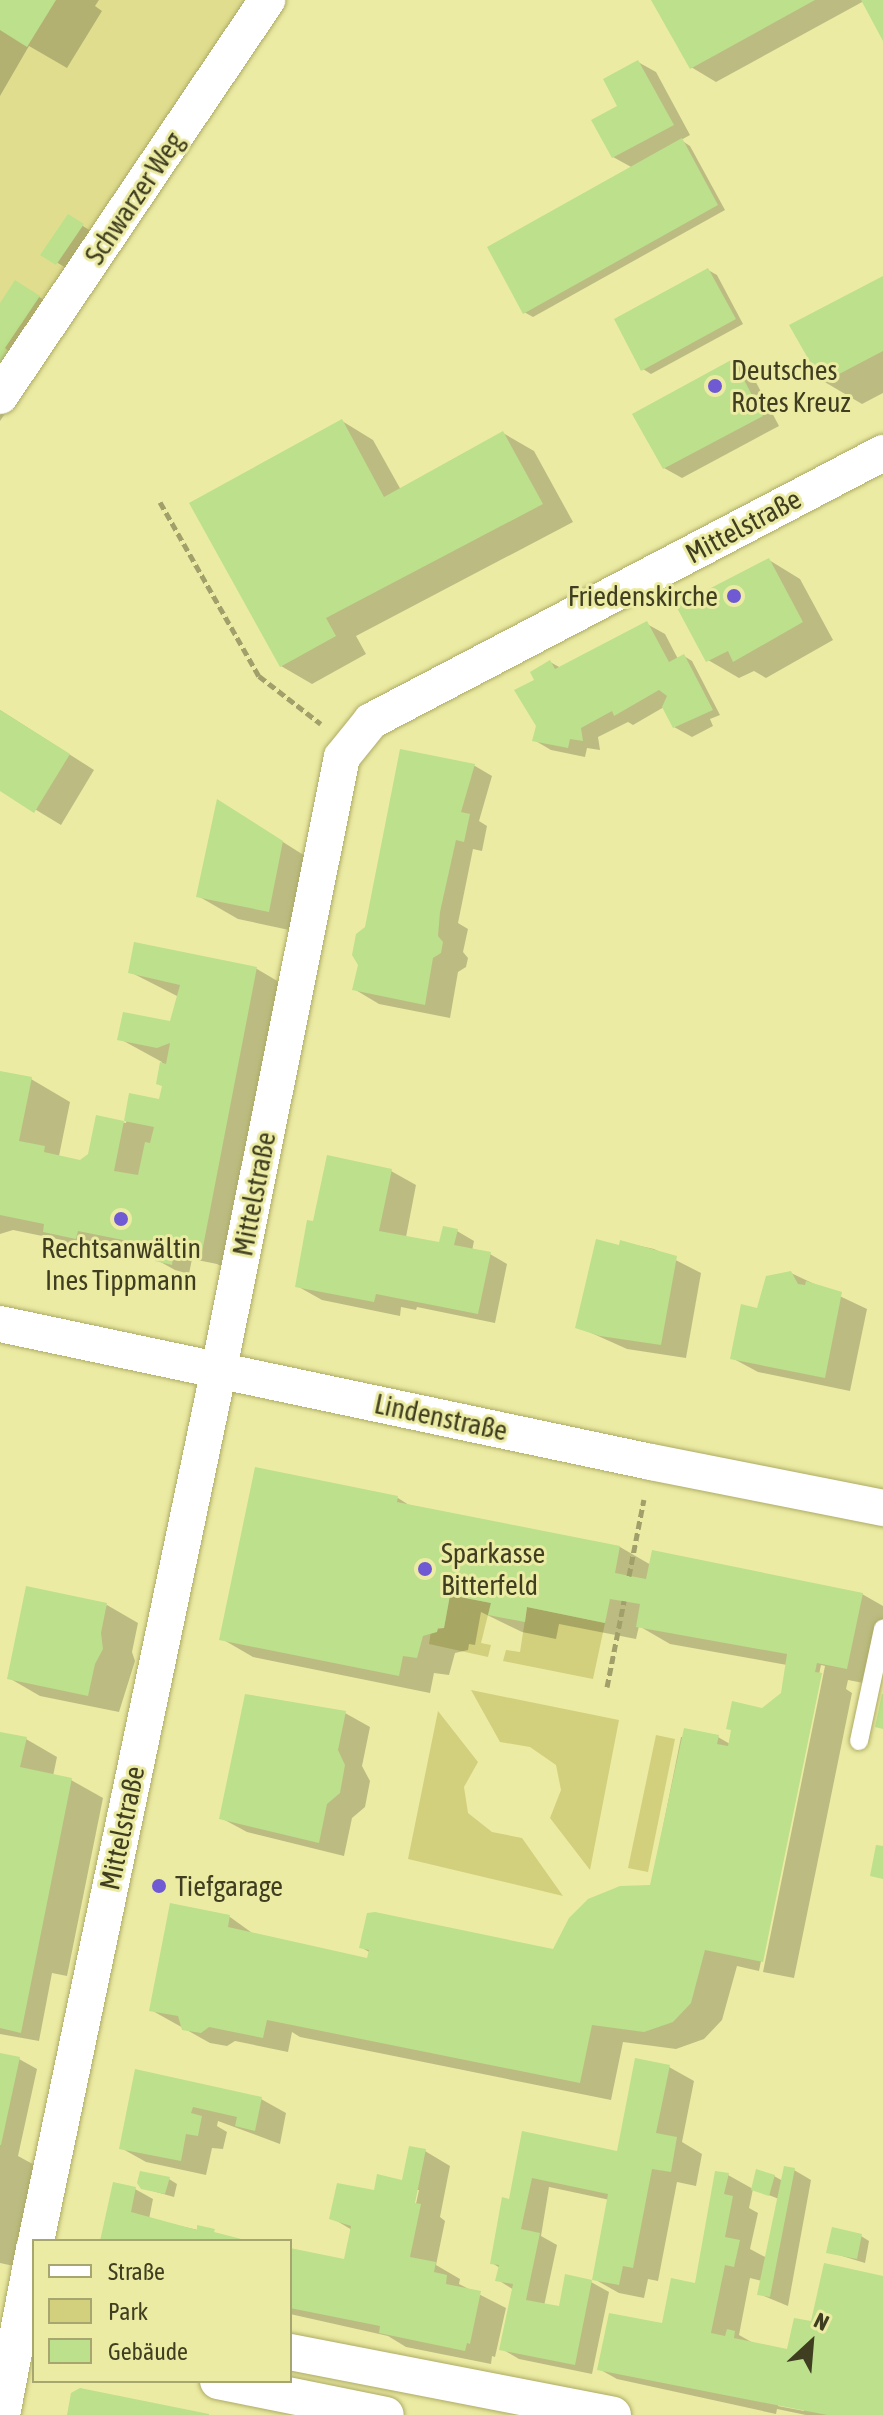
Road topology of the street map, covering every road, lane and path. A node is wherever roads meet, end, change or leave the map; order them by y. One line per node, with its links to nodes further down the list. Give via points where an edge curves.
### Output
1 (267, 0): 2 (street, Schwarzer Weg)
2 (0, 396)
3 (883, 453): 5 (street, Mittelstraße, via 371,721)
4 (160, 502): 5 (path, via 259,676)
5 (350, 746): 7 (street, Mittelstraße, via 342,757)
6 (0, 1324): 7 (street, Lindenstraße)
7 (219, 1369): 8 (street, Lindenstraße); 15 (street, Mittelstraße)
8 (651, 1462): 9 (street, Lindenstraße); 10 (path)
9 (883, 1508)
10 (629, 1576)
11 (624, 1601): 13 (path)
12 (883, 1629): 14 (lane)
13 (607, 1687)
14 (859, 1741)
15 (36, 2239)
16 (32, 2256): 17 (street)
17 (19, 2299): 18 (street)
18 (16, 2340): 21 (street)
19 (292, 2352): 23 (street)
20 (228, 2383): 22 (street)
21 (2, 2415)
22 (386, 2415)
23 (613, 2415)

